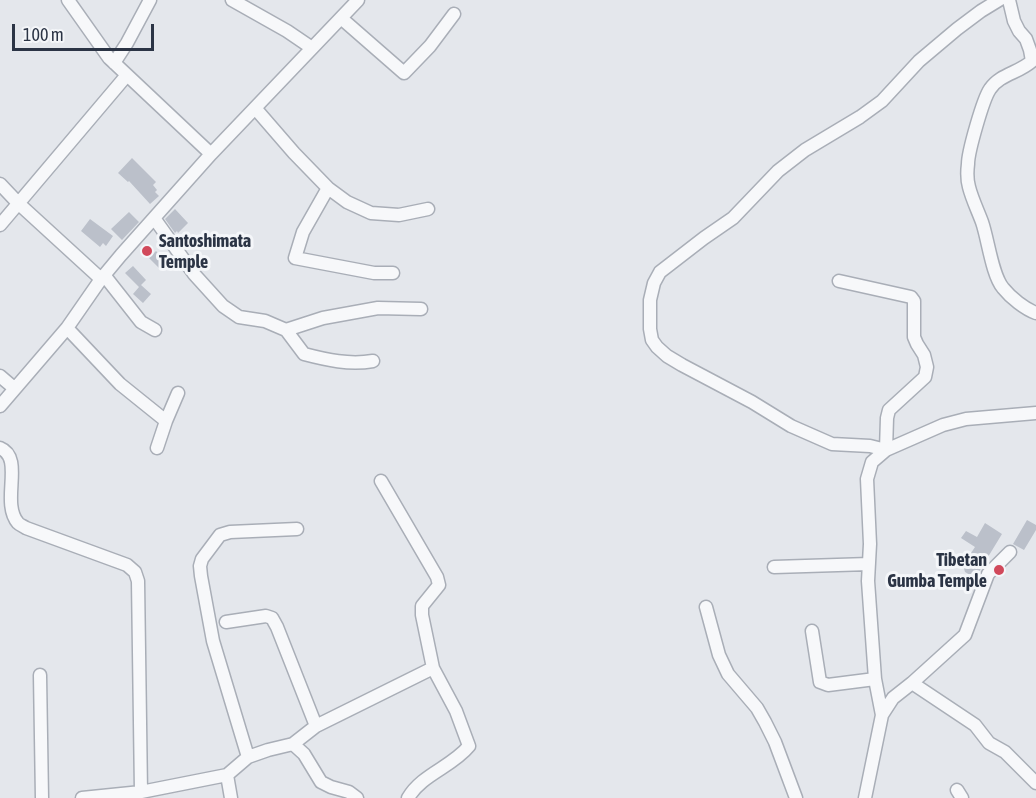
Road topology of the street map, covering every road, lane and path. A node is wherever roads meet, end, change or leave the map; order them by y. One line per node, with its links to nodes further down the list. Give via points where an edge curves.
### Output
1 (68, 0): 10 (street)
2 (150, 0): 10 (street)
3 (232, 0): 9 (street)
4 (358, 0): 8 (street)
5 (999, 0): 38 (street, via 919,61 882,101 778,171 733,218 660,272 654,283 650,329 652,340 667,356 791,426 832,444)
6 (1009, 0): 11 (street)
7 (454, 14): 8 (street, via 404,72)
8 (341, 18): 9 (street)
9 (312, 48): 13 (street)
10 (114, 63): 12 (street)
11 (1032, 64): 25 (street, via 1004,75 990,89 982,105 968,173 1001,287)
12 (127, 75): 14 (street); 17 (street)
13 (255, 108): 14 (street); 16 (street)
14 (211, 154): 19 (street)
15 (0, 184): 17 (street)
16 (328, 188): 18 (street, via 346,202 371,213 399,215); 21 (street, via 303,232 295,258)
17 (18, 203): 20 (street); 22 (street)
18 (428, 208)
19 (154, 218): 22 (street); 28 (street, via 194,274 223,306 239,317 266,321)
20 (0, 225)
21 (393, 273)
22 (103, 277): 26 (street); 27 (street, via 141,322)
23 (839, 281): 38 (street, via 911,297 914,301 914,337 927,367 925,377 890,410)
24 (421, 309): 28 (street, via 378,308 323,318)
25 (1036, 313)
26 (67, 328): 31 (street); 35 (street, via 120,384)
27 (155, 330)
28 (286, 330): 29 (street, via 304,354 344,363)
29 (373, 361)
30 (0, 376): 31 (street)
31 (14, 388): 33 (street)
32 (178, 393): 35 (street)
33 (0, 406)
34 (1036, 413): 38 (street, via 966,419)
35 (166, 420): 37 (street)
36 (0, 448): 57 (street, via 12,464 10,497 18,522 128,565 135,572)
37 (157, 448)
38 (886, 450): 42 (street, via 872,462 867,479)
39 (381, 481): 47 (street, via 437,577 439,585 422,606)
40 (297, 529): 54 (street, via 220,535 200,566 213,641)
41 (1010, 552): 50 (street, via 988,574 965,635)
42 (869, 564): 43 (street); 49 (street)
43 (774, 567)
44 (706, 607): 64 (street, via 719,655 728,674 765,722)
45 (225, 622): 52 (street, via 272,618)
46 (812, 631): 49 (street, via 820,682 828,685)
47 (434, 668): 52 (street); 63 (street, via 469,746 431,774)
48 (40, 675): 59 (street)
49 (875, 678): 51 (street)
50 (912, 683): 51 (street, via 893,698); 56 (street, via 975,725 989,743 1005,752)
51 (882, 715): 65 (street)
52 (316, 726): 53 (street)
53 (293, 744): 54 (street); 62 (street, via 321,782)
54 (248, 757): 55 (street)
55 (227, 775): 57 (street); 61 (street)
56 (1036, 783)
57 (141, 792): 58 (street)
58 (120, 796): 60 (street)
59 (42, 798)
60 (82, 798)
61 (231, 798)
62 (357, 798)
63 (408, 798)
64 (796, 798)
65 (865, 798)

